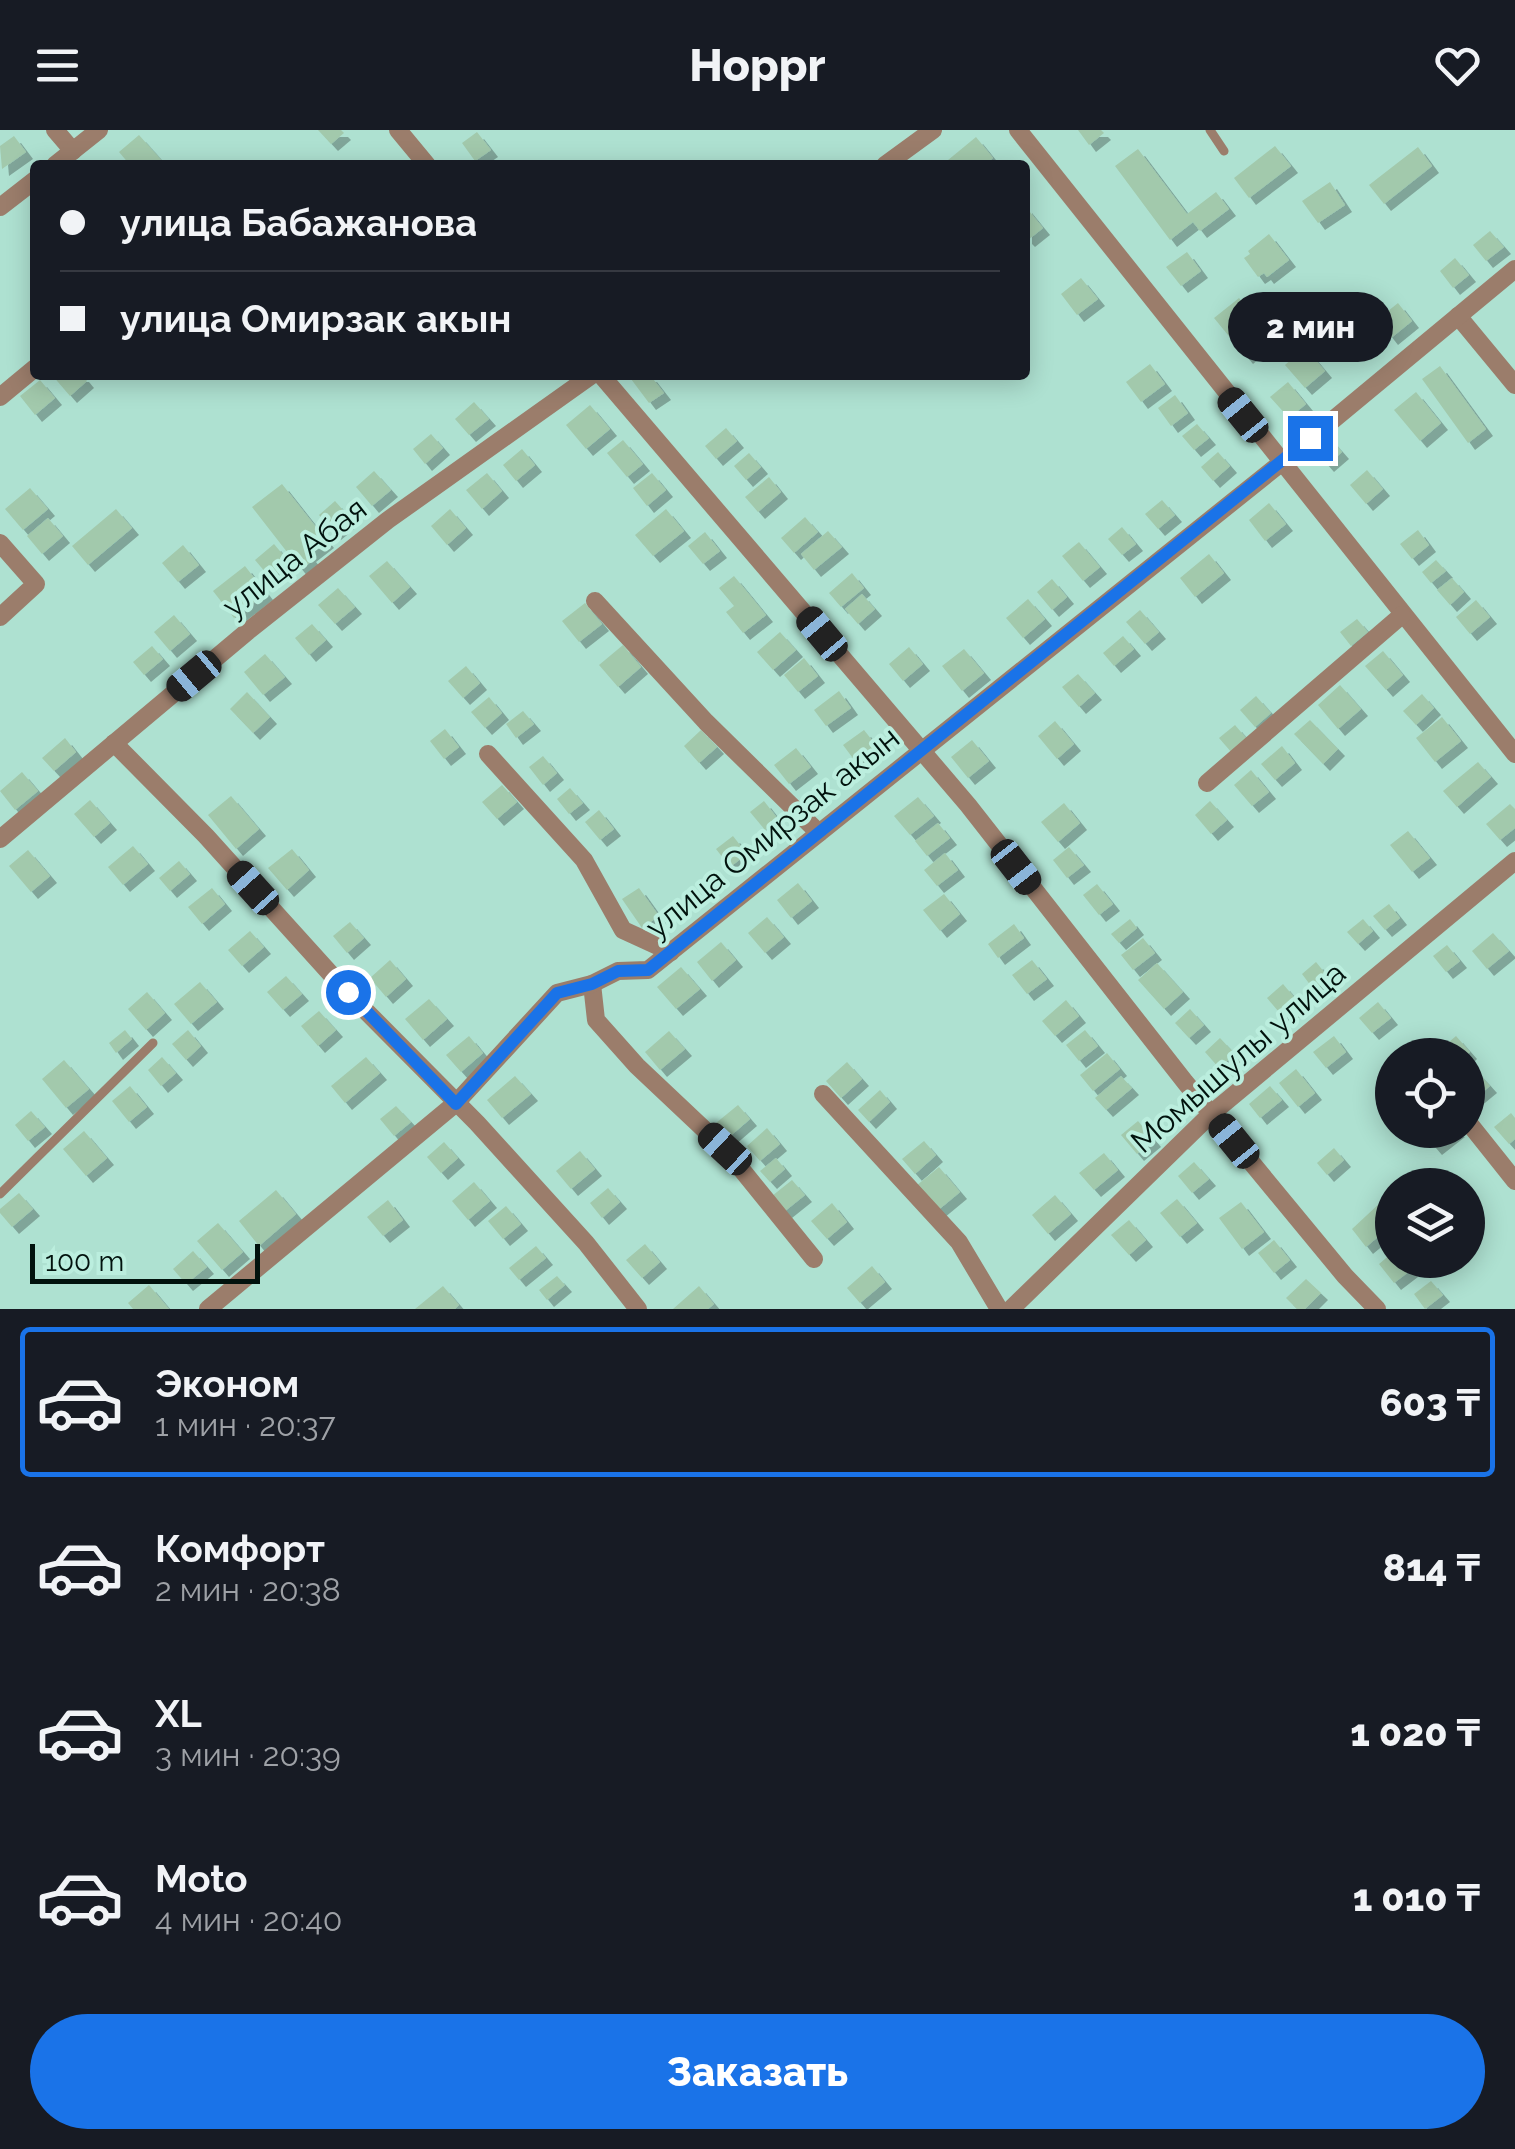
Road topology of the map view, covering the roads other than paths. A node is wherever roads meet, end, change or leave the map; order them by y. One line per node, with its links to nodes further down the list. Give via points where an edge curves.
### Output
1 (55, 130): 8 (street)
2 (99, 130): 8 (street)
3 (398, 130): 10 (street)
4 (934, 130): 11 (street)
5 (1018, 130): 21 (street)
6 (1210, 130): 7 (lane)
7 (1224, 150)
8 (73, 151): 9 (street)
9 (61, 160)
10 (423, 160)
11 (892, 160)
12 (30, 184): 13 (street)
13 (0, 207)
14 (1515, 269): 15 (street, улица Омирзак акын)
15 (1458, 316): 19 (street); 21 (street, улица Омирзак акын)
16 (30, 372): 20 (street)
17 (585, 380): 26 (street, улица Абая, via 388,520)
18 (605, 380): 27 (street)
19 (1515, 385)
20 (0, 396)
21 (1281, 462): 24 (street); 27 (street, улица Омирзак акын)
22 (0, 543): 25 (street, via 36,584)
23 (595, 600): 31 (street)
24 (1402, 614): 29 (street); 30 (street)
25 (0, 618)
26 (114, 744): 32 (street, улица Абая); 38 (street)
27 (922, 750): 31 (street, улица Омирзак акын); 39 (street)
28 (488, 754): 34 (street, via 584,860 623,930)
29 (1515, 754)
30 (1207, 782)
31 (819, 833): 34 (street, улица Омирзак акын)
32 (0, 840)
33 (1515, 862): 39 (street, Момышулы улица)
34 (671, 952): 35 (street, улица Омирзак акын, via 648,970 618,971)
35 (592, 984): 38 (street, улица Омирзак акын, via 557,993); 43 (street, via 596,1020 725,1149)
36 (153, 1043): 42 (lane)
37 (823, 1094): 46 (street, via 959,1242)
38 (456, 1104): 44 (street, улица Омирзак акын); 45 (street, via 586,1242)
39 (1211, 1114): 47 (street, Момышулы улица); 48 (street)
40 (1485, 1143): 41 (street)
41 (1515, 1181)
42 (0, 1194)
43 (814, 1259)
44 (208, 1309)
45 (638, 1309)
46 (999, 1309)
47 (1011, 1309)
48 (1378, 1309)

